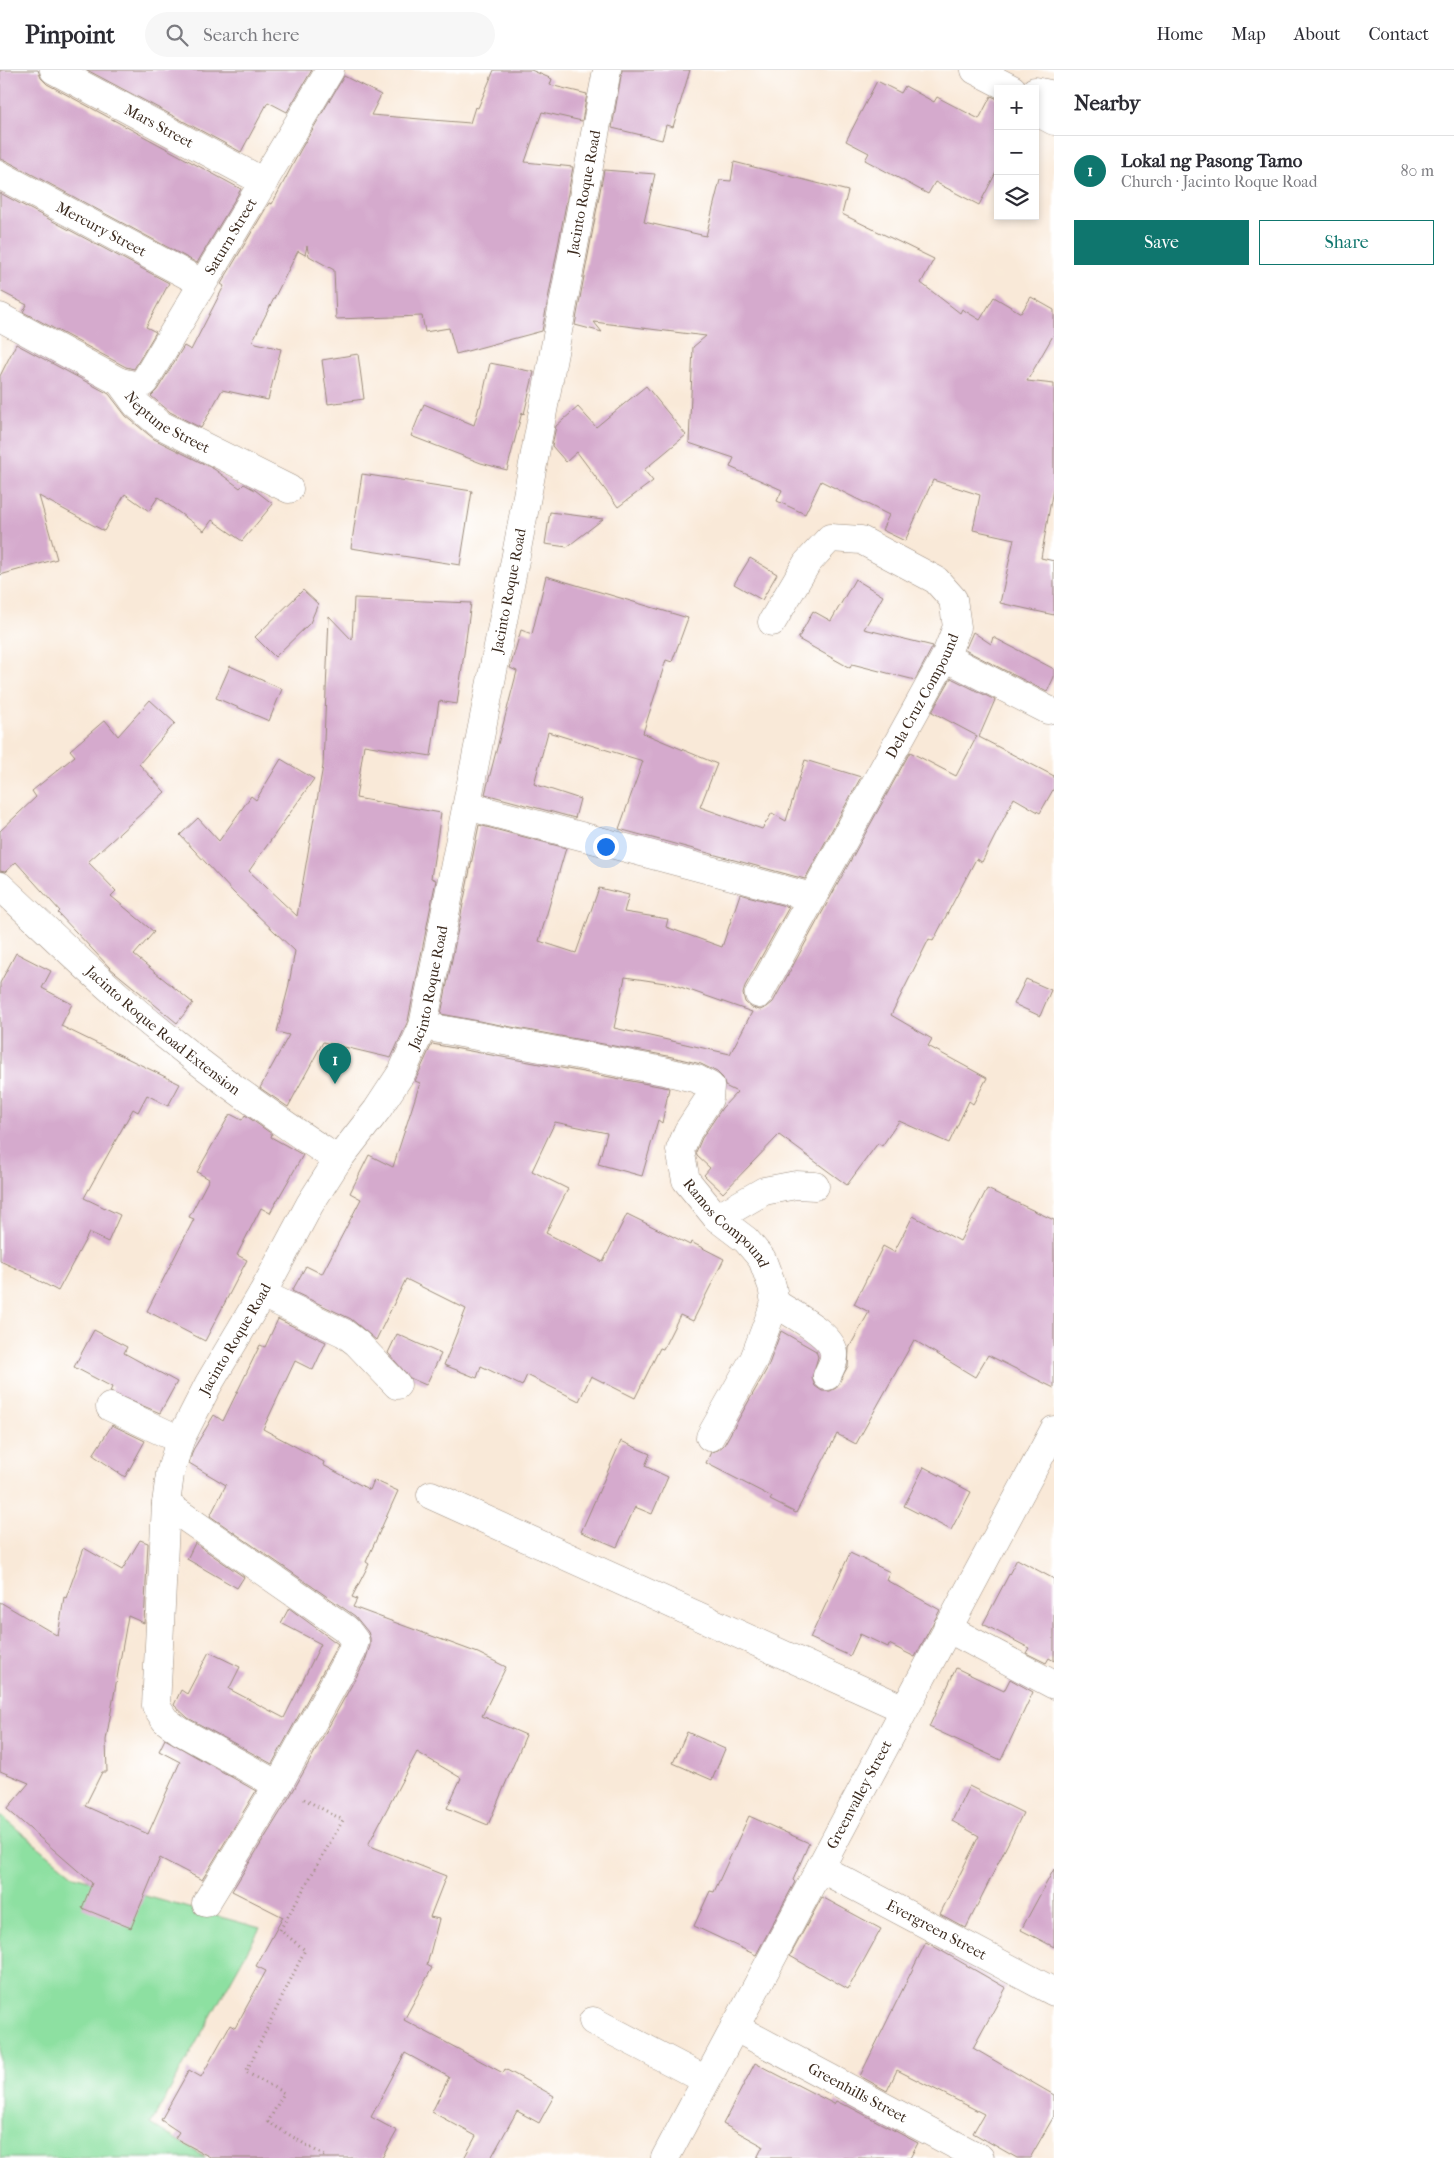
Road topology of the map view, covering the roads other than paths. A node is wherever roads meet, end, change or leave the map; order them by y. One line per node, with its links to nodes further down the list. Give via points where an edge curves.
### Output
1 (54, 70): 11 (street, Mars Street)
2 (330, 70): 11 (street, Saturn Street)
3 (607, 70): 19 (street, Jacinto Roque Road)
4 (975, 70): 5 (street)
5 (1004, 85)
6 (1039, 92): 7 (street)
7 (1054, 95)
8 (1039, 114): 9 (street)
9 (1054, 121)
10 (0, 175): 12 (street, Mercury Street)
11 (264, 182): 12 (street, Saturn Street)
12 (202, 283): 14 (street, Saturn Street, via 144,382 138,386)
13 (0, 317): 14 (street, Neptune Street)
14 (120, 382): 15 (street, Neptune Street, via 136,404 161,425)
15 (289, 489)
16 (772, 622): 17 (street, Dela Cruz Compound, via 807,563 830,538 861,540 936,580 954,599 957,628)
17 (945, 657): 18 (street); 21 (street, Dela Cruz Compound)
18 (1048, 710)
19 (467, 806): 21 (street); 23 (street, Jacinto Roque Road)
20 (0, 886): 24 (street, Jacinto Roque Road Extension, via 173,1042 258,1107)
21 (812, 897): 22 (street, Dela Cruz Compound)
22 (758, 994)
23 (423, 1026): 24 (street, Jacinto Roque Road, via 402,1072); 26 (street, Ramos Compound, via 664,1071 697,1079 710,1086 709,1099 680,1150 686,1180)
24 (338, 1160): 27 (street, Jacinto Roque Road, via 310,1204)
25 (814, 1186): 26 (street, via 796,1185 764,1191)
26 (717, 1218): 28 (street, Ramos Compound, via 746,1240 762,1259)
27 (262, 1294): 30 (street, via 344,1333); 34 (street, Jacinto Roque Road, via 208,1385)
28 (775, 1303): 29 (street, via 818,1330 833,1347 834,1358); 33 (street, via 754,1359)
29 (827, 1376)
30 (397, 1385)
31 (110, 1407): 34 (street)
32 (1054, 1430): 35 (street, Greenvalley Street)
33 (710, 1437)
34 (180, 1440): 37 (street, Jacinto Roque Road, via 170,1474)
35 (1046, 1466): 38 (street, Greenvalley Street)
36 (430, 1495): 40 (street)
37 (166, 1504): 41 (street, Jacinto Roque Road, via 156,1706 165,1720 180,1731); 41 (street, via 346,1630 355,1641)
38 (947, 1628): 39 (street); 40 (street, Greenvalley Street)
39 (1054, 1685)
40 (904, 1709): 42 (street, Greenvalley Street)
41 (278, 1786): 43 (street)
42 (820, 1868): 44 (street, Evergreen Street); 46 (street, Greenvalley Street)
43 (206, 1903)
44 (1054, 1992)
45 (593, 2021): 47 (street)
46 (734, 2027): 47 (street, Greenvalley Street); 49 (street, Greenhills Street)
47 (706, 2080): 48 (street, Greenvalley Street)
48 (665, 2158)
49 (980, 2158)

